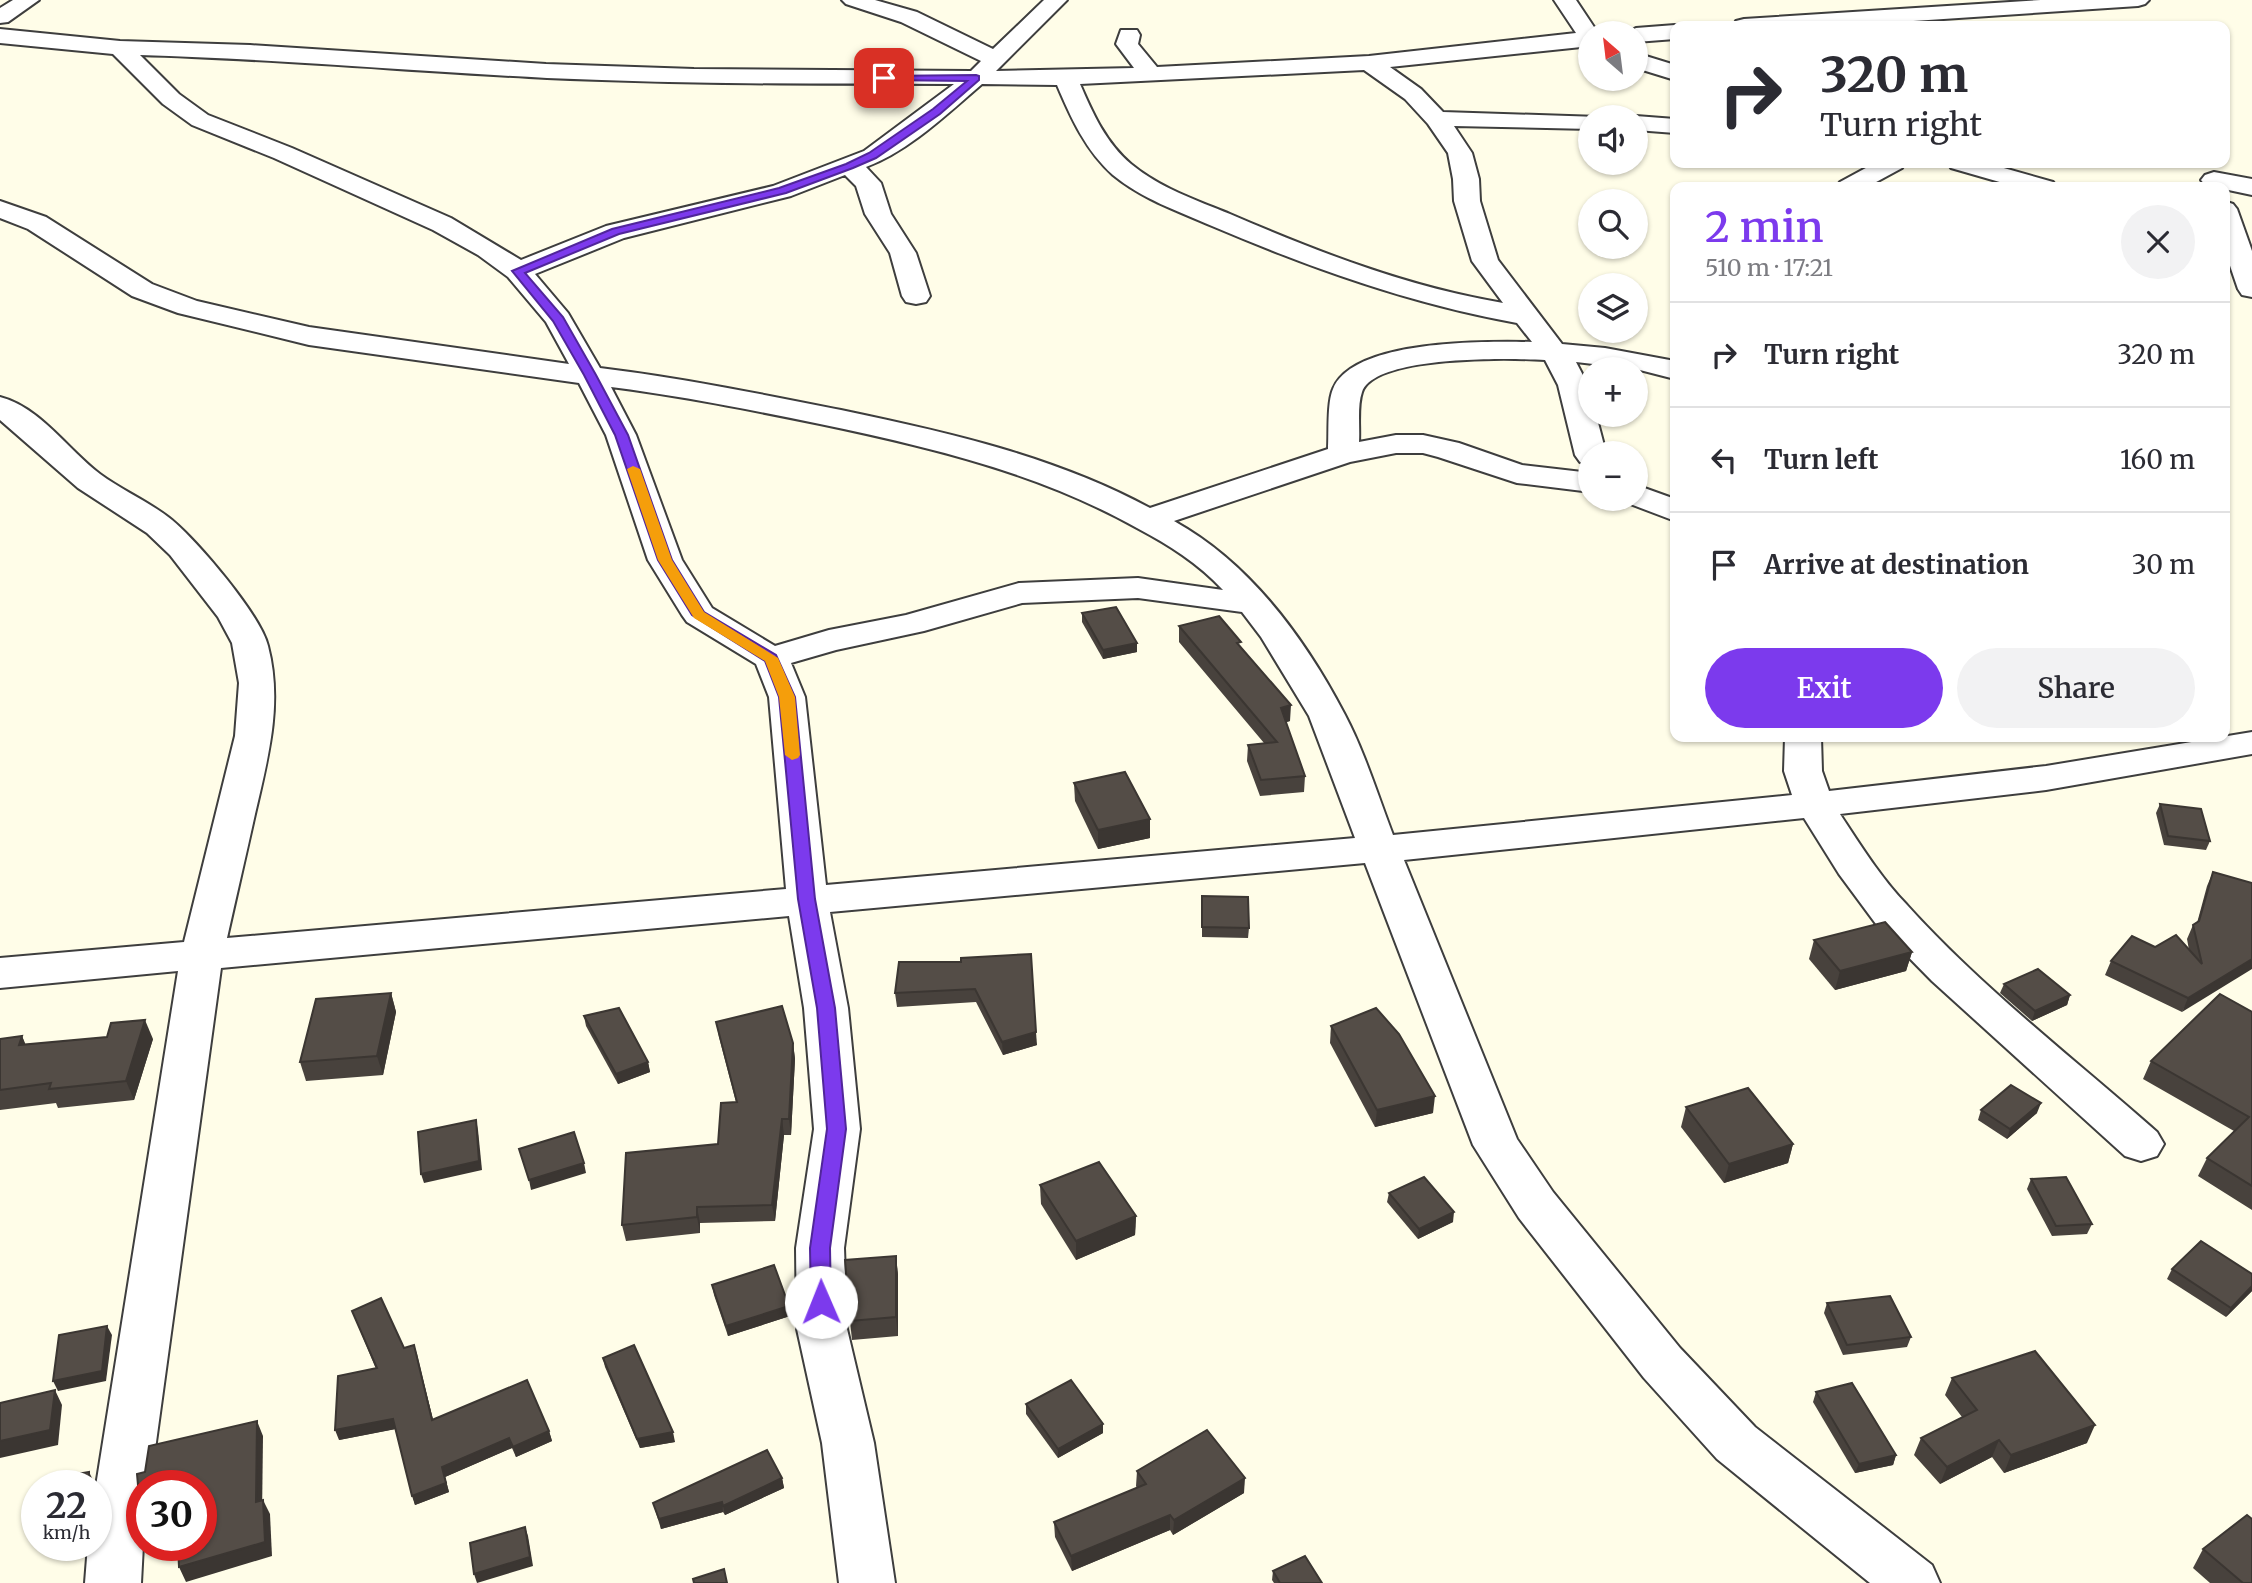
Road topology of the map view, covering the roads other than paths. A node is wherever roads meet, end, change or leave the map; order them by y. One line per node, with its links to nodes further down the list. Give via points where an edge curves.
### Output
1 (28, 0): 8 (street)
2 (853, 0): 20 (street, via 909,17)
3 (1056, 0): 20 (street)
4 (1565, 0): 9 (street)
5 (2138, 0): 6 (street)
6 (2061, 2): 7 (street); 12 (street)
7 (1965, 10): 10 (street); 11 (street)
8 (0, 17)
9 (1578, 21)
10 (1813, 21)
11 (1987, 21)
12 (2085, 21)
13 (1670, 32): 14 (street)
14 (1648, 34)
15 (1129, 35): 24 (street, via 1127,44)
16 (0, 36): 18 (street)
17 (1578, 40): 21 (street)
18 (120, 48): 19 (street); 27 (street)
19 (250, 52): 25 (street, via 694,76); 27 (street)
20 (995, 59): 25 (street)
21 (1369, 63): 24 (street); 28 (street, via 1413,94)
22 (1648, 64): 23 (street)
23 (1670, 71)
24 (1151, 74): 26 (street)
25 (976, 78): 26 (street); 32 (street, via 926,119 873,156)
26 (1066, 78): 44 (street, via 1091,132 1108,156 1152,192 1308,257 1423,296)
27 (150, 79): 41 (street, via 200,120 442,224)
28 (1437, 120): 29 (street); 44 (street, via 1460,153 1467,201 1485,261)
29 (1578, 122)
30 (1648, 124): 31 (street)
31 (1670, 126)
32 (850, 166): 41 (street, via 782,191 615,232); 43 (street, via 868,183 878,214 903,253)
33 (1883, 168): 36 (street)
34 (1978, 168): 37 (street)
35 (2213, 177): 38 (street)
36 (1858, 182)
37 (2026, 182)
38 (2252, 187)
39 (0, 209): 47 (street, via 37,223 142,290 188,306 309,336)
40 (2232, 248): 42 (street)
41 (518, 271): 47 (street, via 558,319)
42 (2252, 289)
43 (916, 296)
44 (1525, 316): 45 (street)
45 (1550, 351): 46 (street); 49 (street, via 1573,385); 50 (street, via 1453,351 1404,359 1365,372 1348,390)
46 (1670, 369)
47 (590, 375): 54 (street, via 690,388 930,438 1024,466 1109,499); 56 (street, via 621,435 665,560 699,615)
48 (0, 407): 62 (street, via 89,481 159,526 234,614 250,643 257,683 254,736)
49 (1587, 441)
50 (1343, 454): 51 (street, via 1423,444 1517,474); 54 (street)
51 (1578, 481)
52 (1648, 500): 53 (street)
53 (1670, 508)
54 (1146, 520): 55 (street, via 1191,544 1224,571)
55 (1252, 603): 56 (street, via 1138,588 1018,593); 60 (street, via 1277,634 1327,716)
56 (771, 658): 61 (street, via 787,697)
57 (1802, 742): 59 (street, via 1803,771)
58 (2252, 743): 59 (street, via 2046,778)
59 (1815, 805): 60 (street); 64 (street, via 1891,914 1947,971)
60 (1380, 849): 61 (street); 67 (street, via 1496,1144 1536,1205 1662,1363 1736,1443)
61 (807, 899): 62 (street); 66 (street, via 826,1008 836,1129 820,1248 821,1329 848,1443)
62 (202, 955): 63 (street); 65 (street, via 118,1517)
63 (0, 973)
64 (2141, 1144)
65 (113, 1583)
66 (867, 1583)
67 (1912, 1583)

